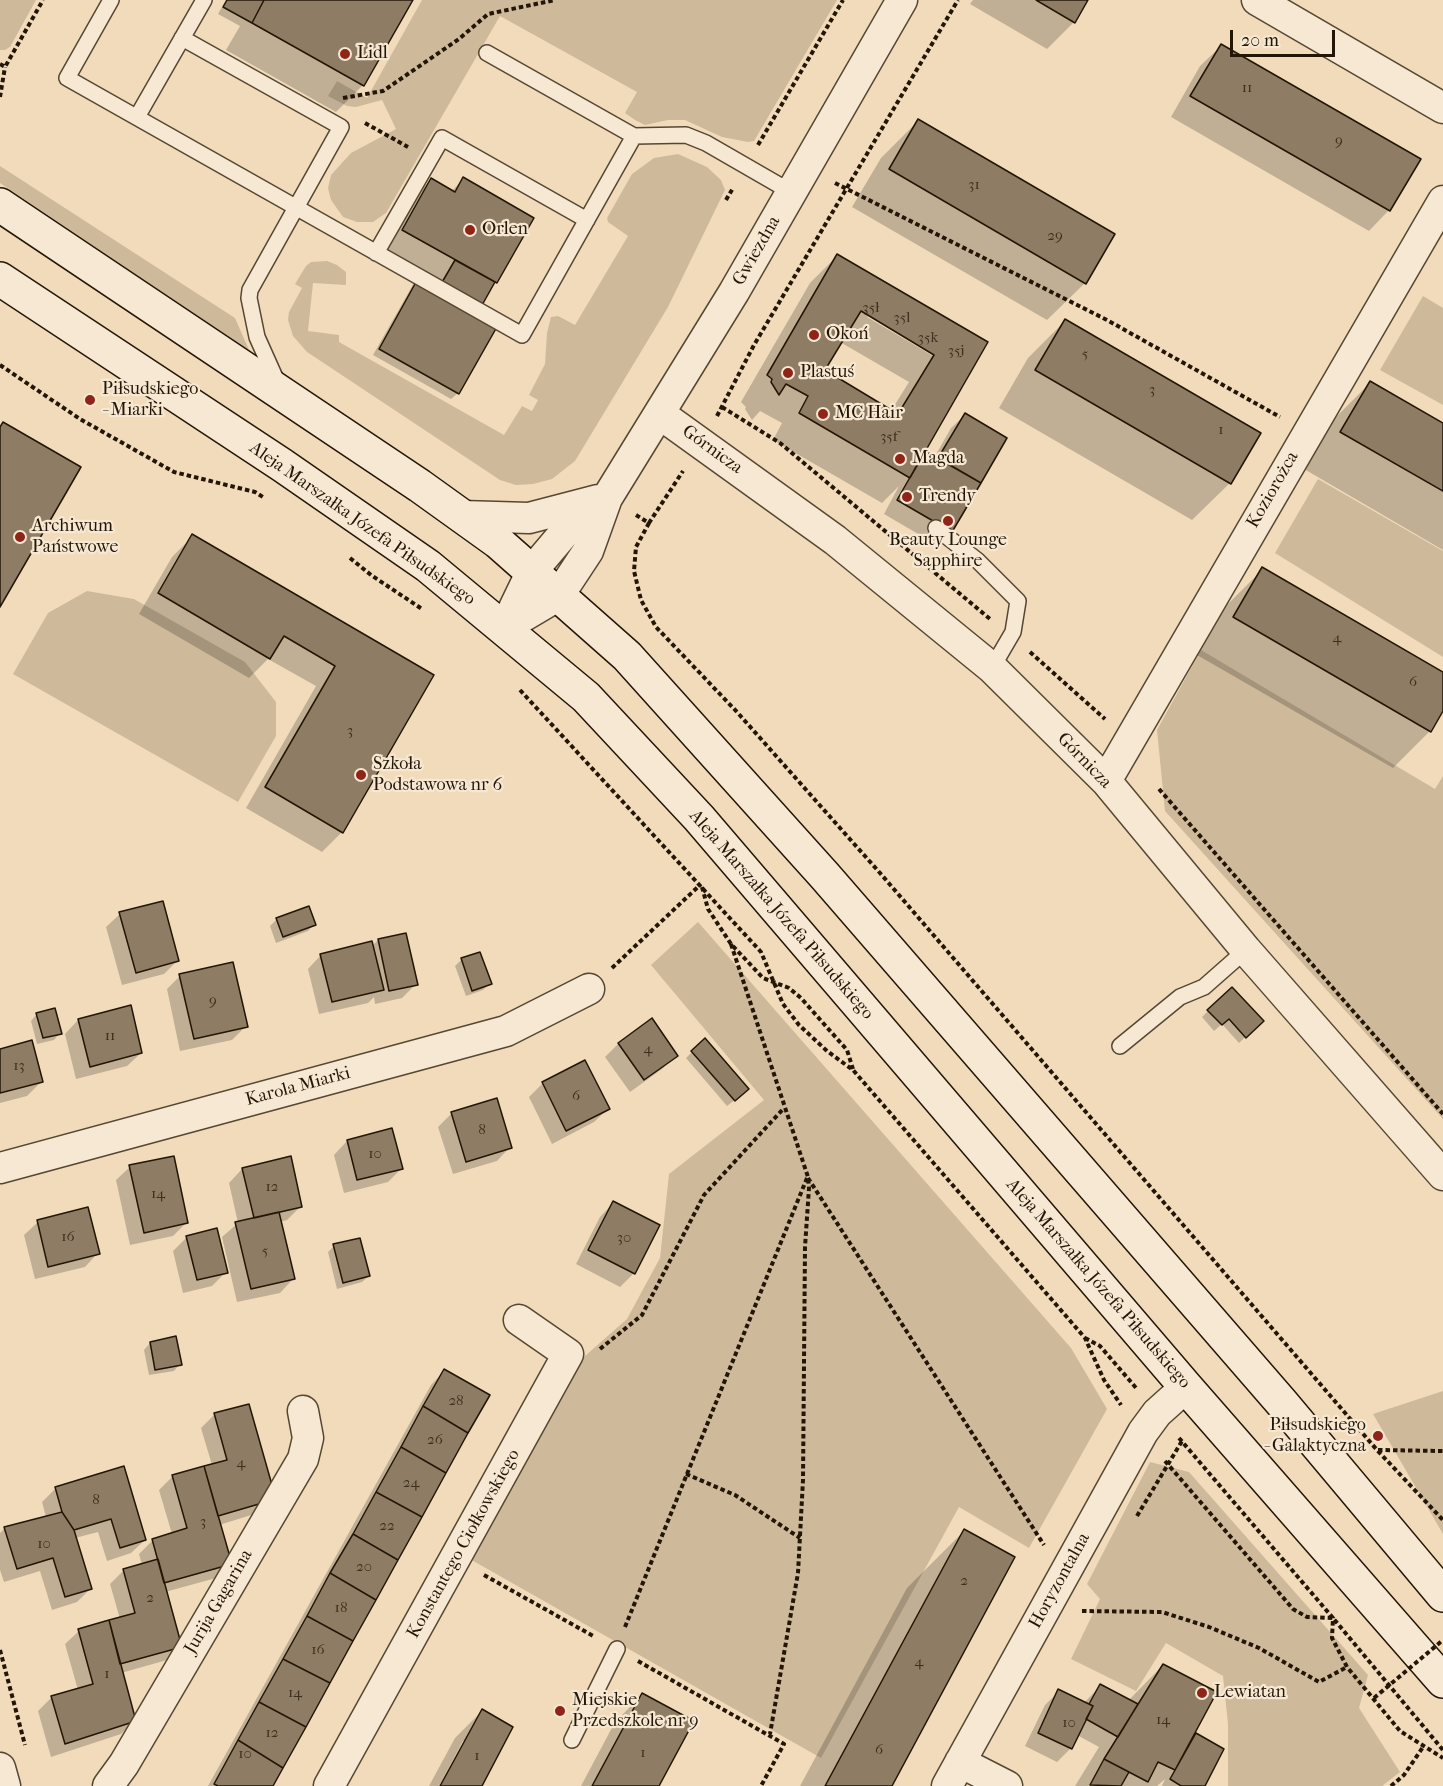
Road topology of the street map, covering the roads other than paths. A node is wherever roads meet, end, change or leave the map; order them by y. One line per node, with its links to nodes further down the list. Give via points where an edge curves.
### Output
1 (111, 0): 8 (lane, via 67,78)
2 (204, 0): 5 (lane)
3 (902, 0): 10 (street, Gwiezdna)
4 (1257, 0): 7 (street)
5 (182, 38): 8 (lane); 13 (lane, via 341,128)
6 (487, 53): 9 (lane)
7 (1443, 108)
8 (137, 117): 13 (lane)
9 (634, 136): 10 (lane, via 686,135 746,166); 14 (lane)
10 (798, 180): 18 (street, Gwiezdna)
11 (1443, 201): 26 (street, Koziorożca)
12 (0, 205): 17 (street)
13 (295, 207): 15 (lane); 17 (lane, via 253,282 249,298 257,337)
14 (587, 220): 15 (lane, via 442,138); 15 (lane, via 522,335)
15 (376, 253)
16 (0, 279): 24 (street, Aleja Marszałka Józefa Piłsudskiego, via 372,526)
17 (284, 395): 20 (street)
18 (660, 414): 19 (street, Gwiezdna); 25 (street, Górnicza, via 835,540)
19 (607, 498): 20 (street, via 529,518); 22 (street, Gwiezdna, via 565,532); 23 (street, Gwiezdna, via 588,551)
20 (462, 516): 22 (street)
21 (936, 528): 25 (lane, via 978,561 1018,601 1013,632)
22 (532, 571): 23 (street); 24 (street, Gwiezdna)
23 (559, 595): 24 (street, Gwiezdna); 35 (street, via 627,656 817,867 1282,1403)
24 (505, 627): 33 (street, Aleja Marszałka Józefa Piłsudskiego, via 586,696 699,818)
25 (992, 668): 26 (street, Górnicza)
26 (1106, 782): 27 (street, Górnicza)
27 (1246, 950): 29 (lane, via 1204,987 1180,997); 31 (street, Górnicza)
28 (589, 989): 30 (street, Karola Miarki, via 506,1031)
29 (1120, 1046)
30 (0, 1168)
31 (1443, 1175)
32 (519, 1320): 43 (street, Konstantego Ciołkowskiego, via 568,1354)
33 (1186, 1387): 37 (street, Aleja Marszałka Józefa Piłsudskiego); 40 (street, Horyzontalna, via 1150,1422)
34 (303, 1411): 42 (street, Jurija Gagarina, via 308,1438 303,1459)
35 (1443, 1595)
36 (617, 1649): 38 (lane)
37 (1443, 1681)
38 (572, 1740)
39 (0, 1768): 41 (street)
40 (954, 1774): 44 (street)
41 (5, 1786)
42 (108, 1786)
43 (329, 1786)
44 (1007, 1786)

